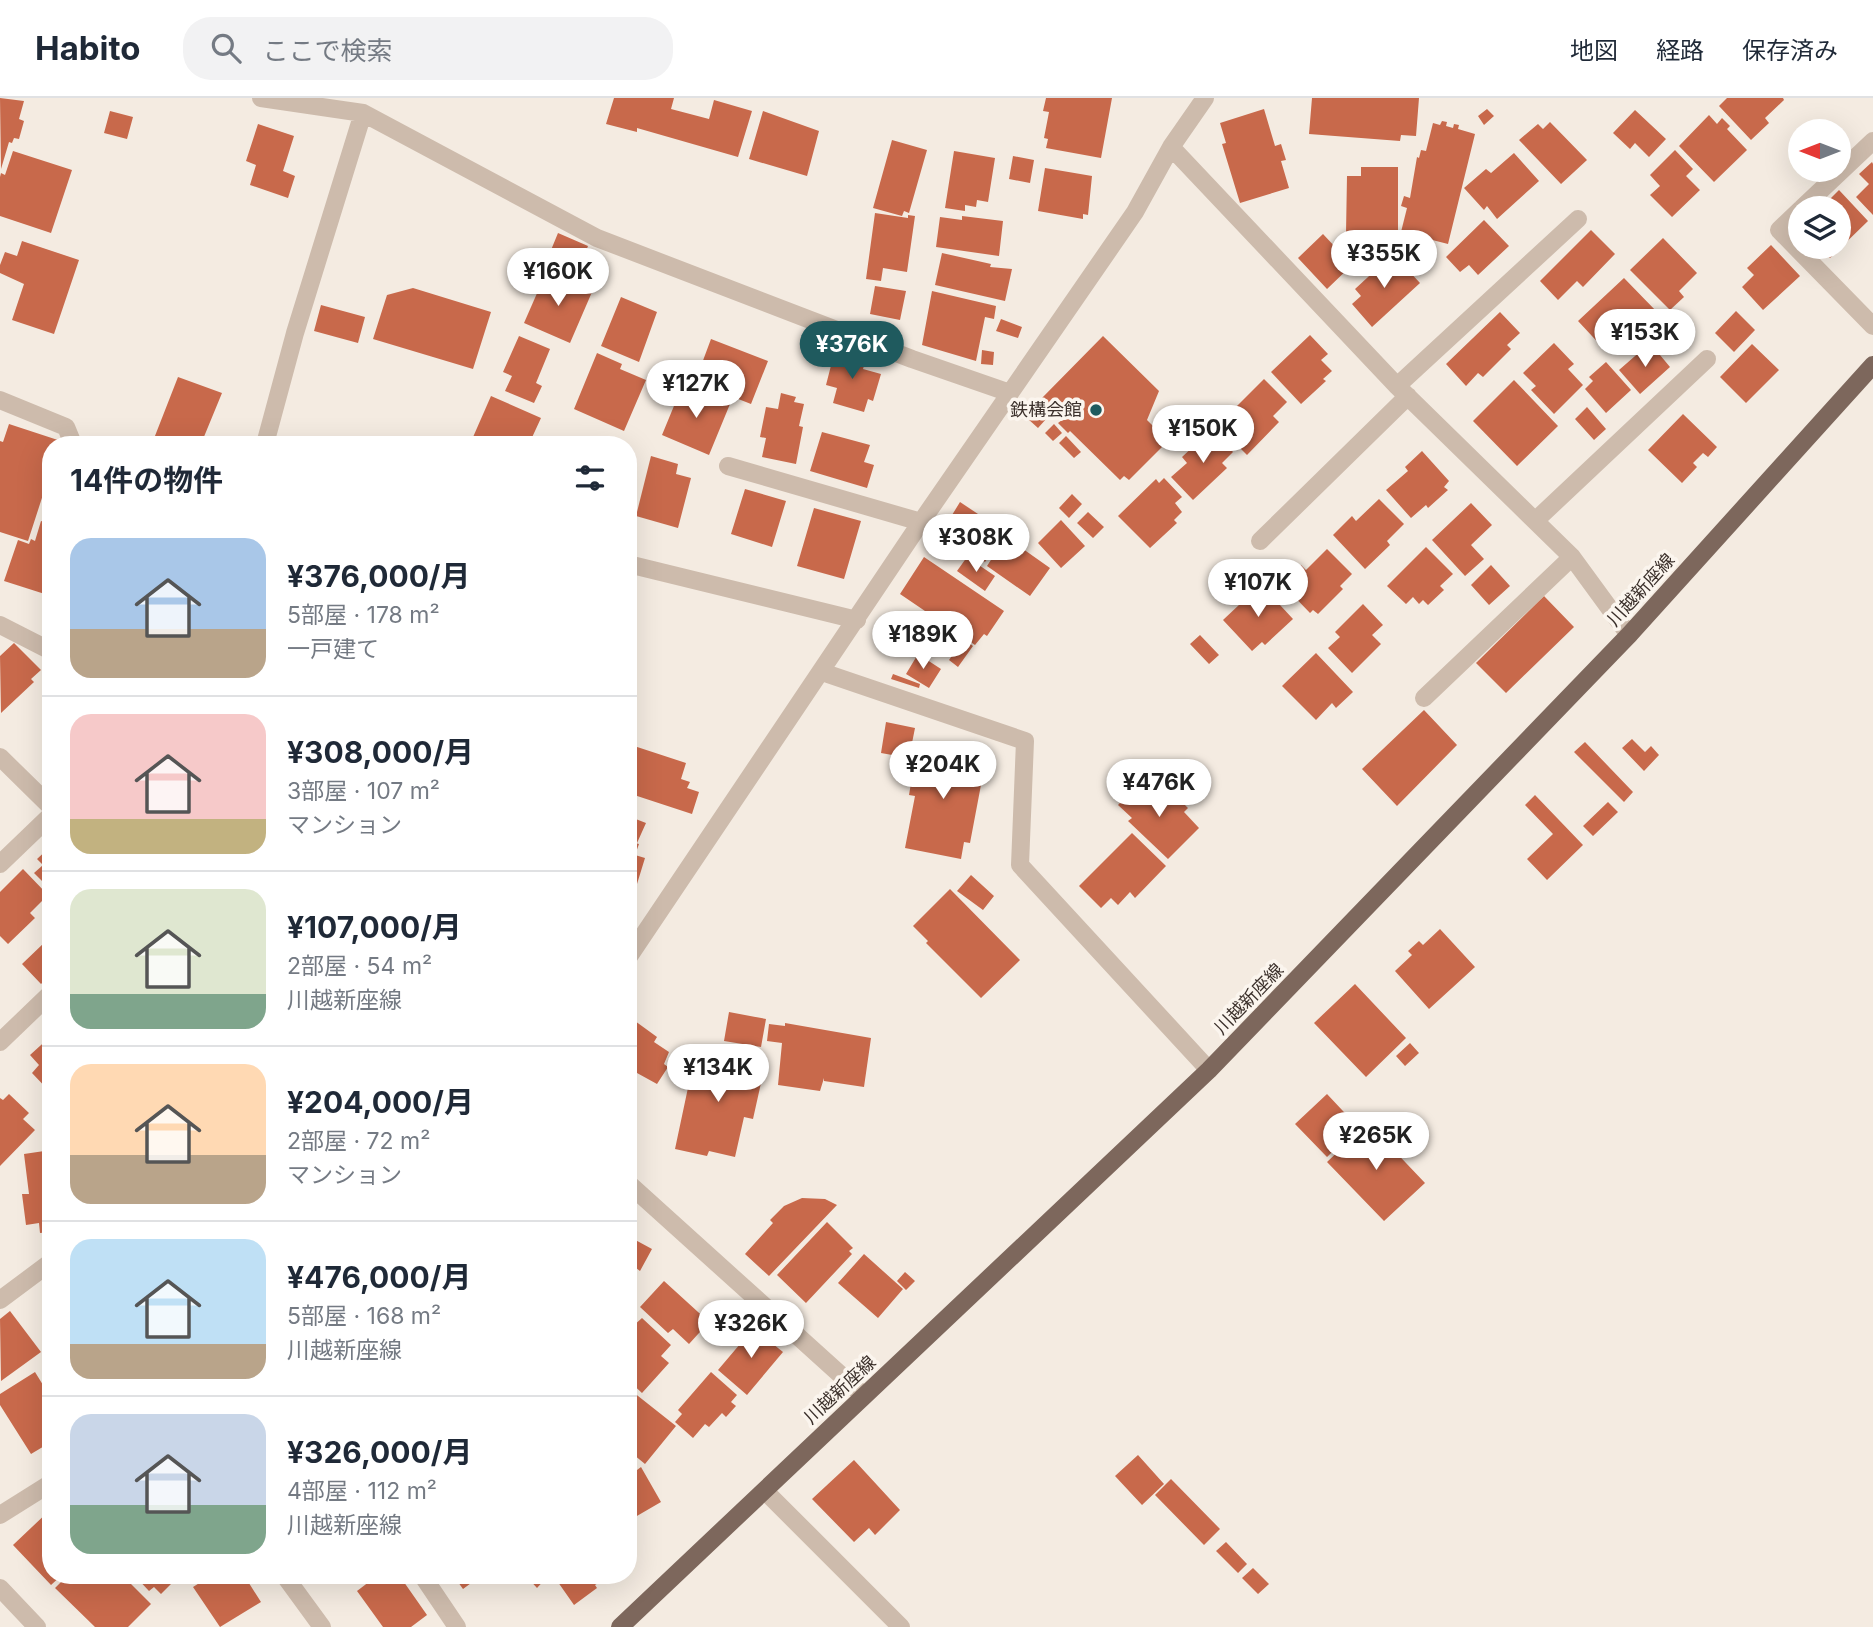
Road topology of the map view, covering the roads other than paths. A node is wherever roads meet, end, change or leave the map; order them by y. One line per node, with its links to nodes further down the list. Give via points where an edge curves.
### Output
1 (261, 98): 3 (street)
2 (1203, 98): 5 (street)
3 (363, 113): 15 (street, via 597,238); 18 (street)
4 (1873, 141): 6 (street)
5 (1171, 147): 14 (street); 15 (street, via 1135,212)
6 (1815, 196)
7 (1577, 219): 14 (street)
8 (1788, 221): 9 (street, via 1779,229)
9 (1788, 238)
10 (1808, 259): 11 (street)
11 (1873, 326)
12 (1707, 359): 20 (street)
13 (1873, 365): 27 (main road, 川越新座線)
14 (1402, 391): 20 (street); 22 (street)
15 (1010, 393): 21 (street)
16 (0, 400): 17 (street, via 66,427)
17 (70, 436)
18 (267, 436)
19 (728, 466): 21 (street)
20 (1536, 520): 23 (street)
21 (921, 522): 25 (street)
22 (1260, 541)
23 (1572, 557): 27 (street); 30 (street)
24 (637, 566): 25 (street)
25 (857, 620): 29 (street)
26 (0, 625): 28 (street)
27 (1629, 635): 38 (main road, 川越新座線)
28 (42, 646)
29 (822, 672): 35 (street); 38 (street, via 1025,741 1020,865)
30 (1424, 698)
31 (0, 757): 32 (street)
32 (42, 798)
33 (42, 824): 34 (street)
34 (0, 864)
35 (637, 945)
36 (42, 1002): 37 (street)
37 (0, 1042)
38 (1209, 1070): 42 (main road, 川越新座線)
39 (637, 1191): 42 (street)
40 (42, 1269): 41 (street)
41 (0, 1300)
42 (864, 1396): 44 (main road, 川越新座線)
43 (42, 1489): 45 (street)
44 (765, 1490): 52 (main road, 川越新座線); 53 (street)
45 (0, 1515)
46 (291, 1584): 50 (street)
47 (428, 1584): 51 (street)
48 (0, 1588): 49 (street)
49 (37, 1627)
50 (322, 1627)
51 (457, 1627)
52 (620, 1627)
53 (901, 1627)

